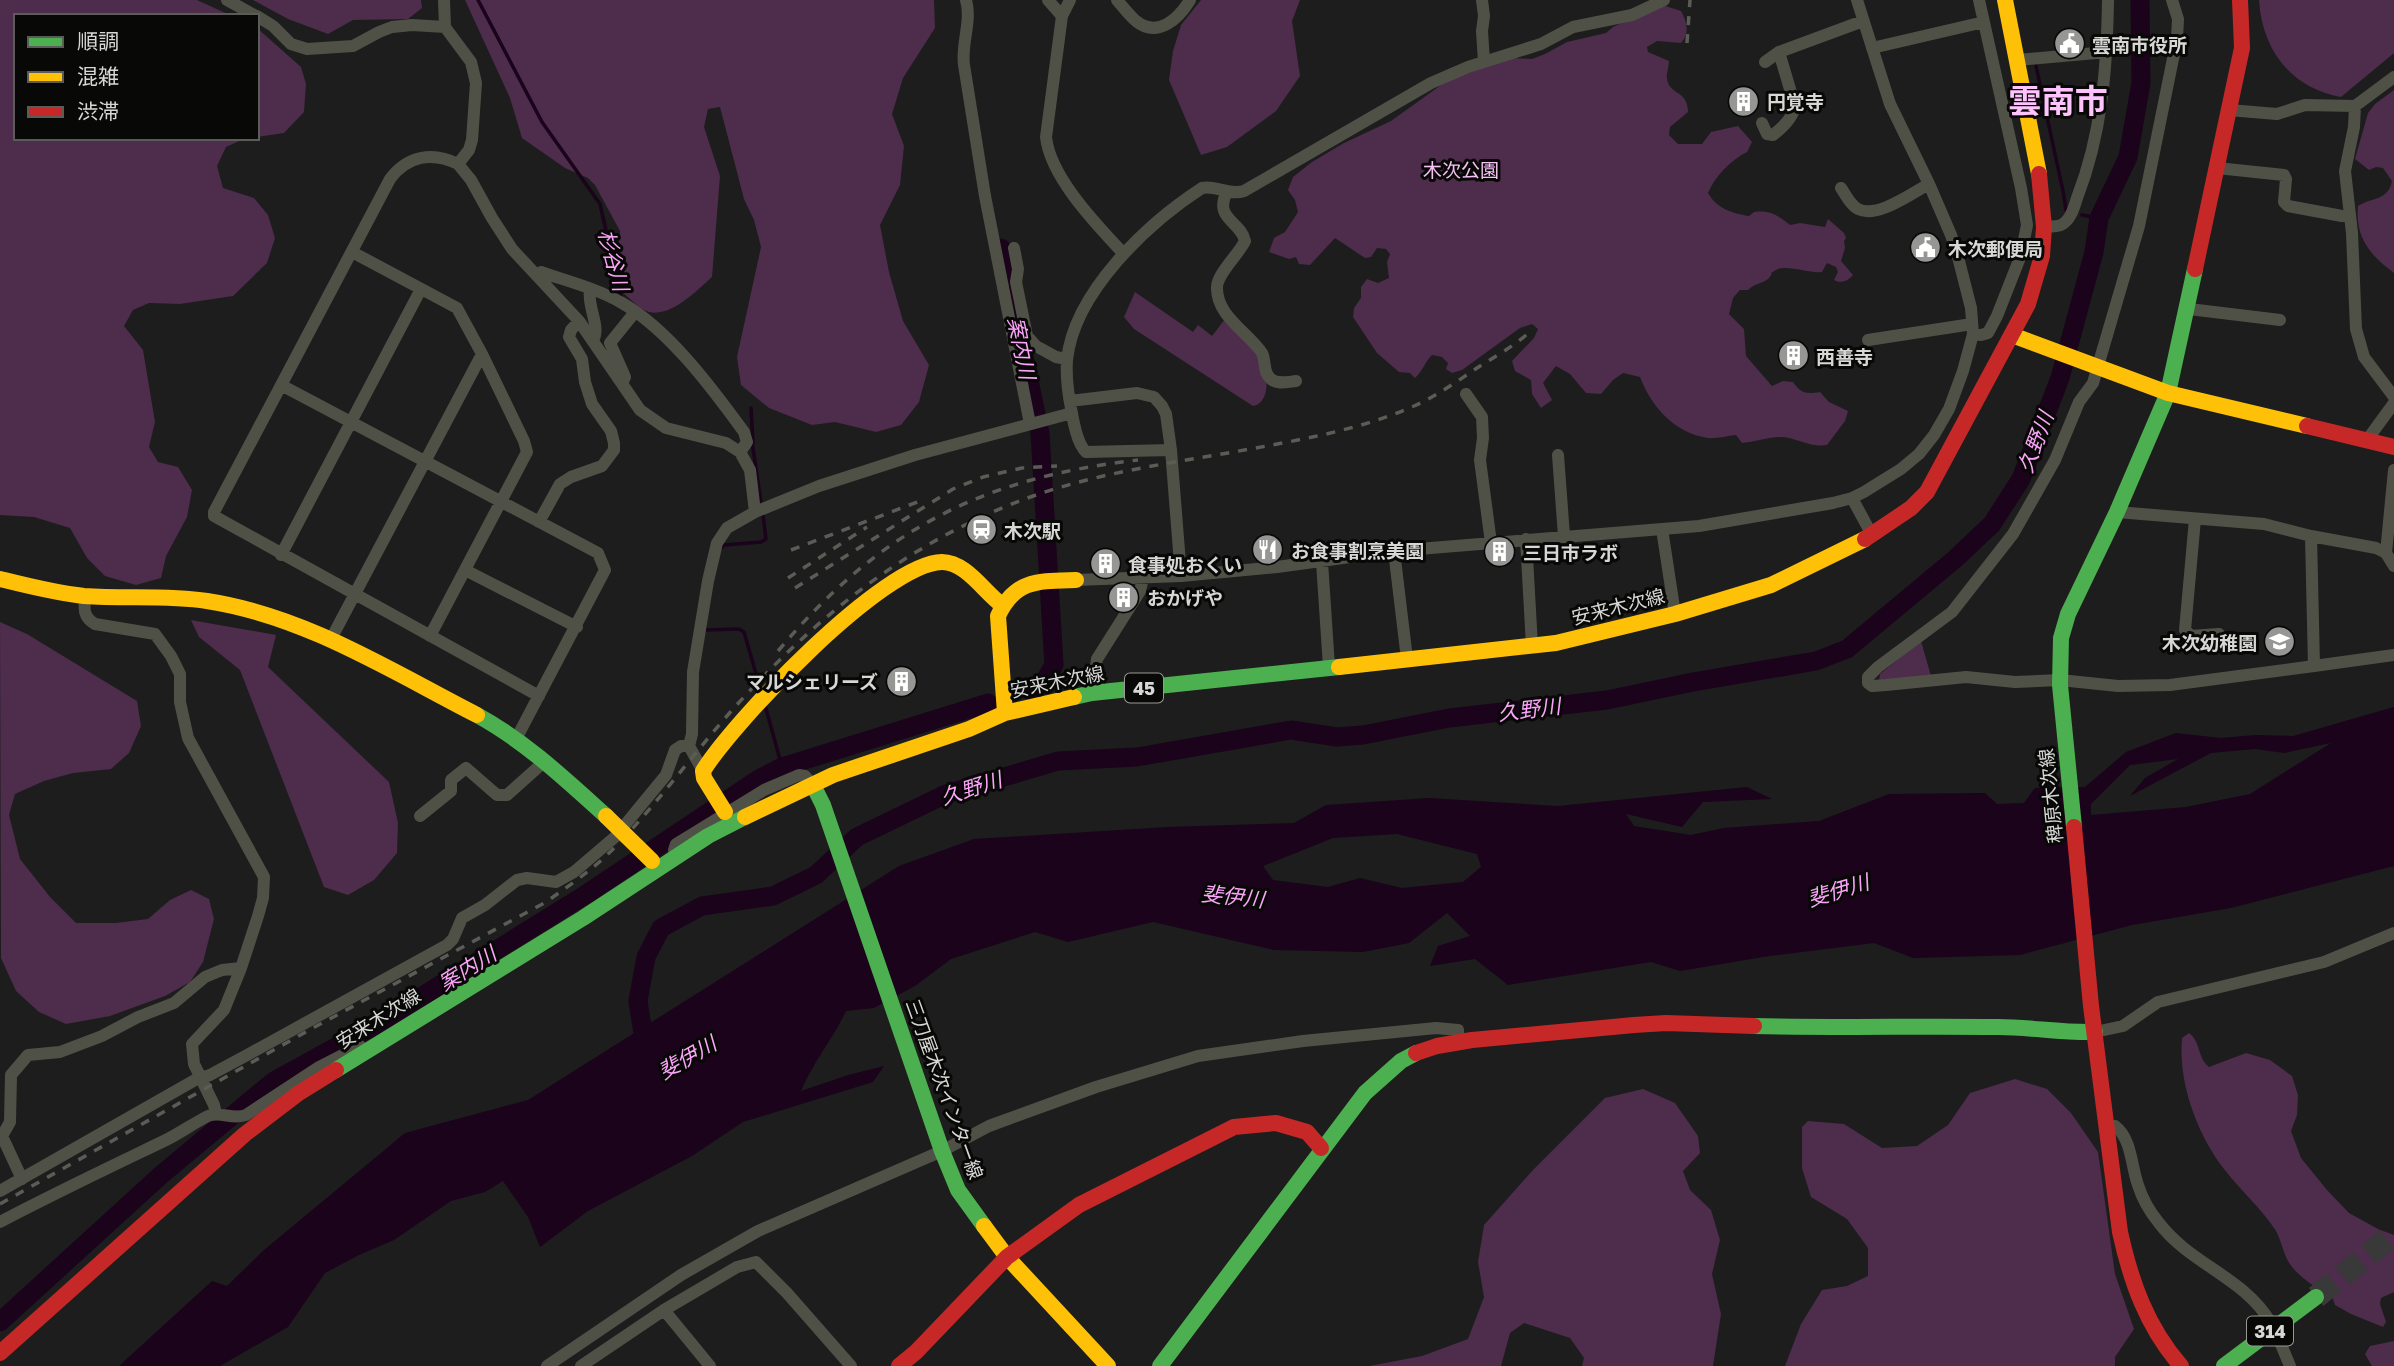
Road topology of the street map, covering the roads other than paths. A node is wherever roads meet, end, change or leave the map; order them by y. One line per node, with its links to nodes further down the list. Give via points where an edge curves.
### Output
1 (227, 0): 16 (street)
2 (443, 0): 21 (street)
3 (966, 0): 50 (street, via 963,57 985,196)
4 (1048, 0): 17 (street)
5 (1070, 0): 17 (street)
6 (1117, 0): 7 (street, via 1136,21 1152,27 1169,24)
7 (1190, 0)
8 (1482, 0): 26 (street)
9 (1664, 0): 26 (street, via 1632,15 1573,27 1541,44)
10 (1857, 0): 19 (street)
11 (1979, 0): 20 (street)
12 (2005, 0): 25 (main road, 安来木次線 / 45)
13 (2108, 0): 24 (street)
14 (2172, 0): 56 (street, via 2178,19 2176,39 2153,162 2139,226)
15 (2240, 0): 30 (main road, 稗原木次線, via 2242,48)
16 (253, 14)
17 (1062, 16): 41 (street, via 1046,146 1084,210)
18 (259, 17): 21 (street, via 291,44 307,50 354,46 393,27)
19 (1863, 22): 22 (street); 23 (street)
20 (1984, 22): 22 (street); 49 (street, via 2027,225 2021,255 1997,316 1988,333 1981,335)
21 (445, 27): 32 (street, via 471,62 476,83 472,141)
22 (1872, 48): 34 (street, via 1889,104)
23 (1779, 51): 27 (street); 31 (street, via 1795,111 1773,135 1767,134)
24 (2107, 52): 25 (street); 38 (street, via 2102,103 2086,174 2071,214 2061,225)
25 (2017, 60): 38 (main road, 安来木次線 / 45, via 2042,190)
26 (1483, 62): 36 (street, via 1431,83 1244,191)
27 (1765, 62)
28 (2394, 77): 29 (street)
29 (2355, 106): 30 (street, via 2305,105 2284,114); 37 (street, via 2345,172)
30 (2229, 110): 33 (main road, 稗原木次線)
31 (1762, 122)
32 (458, 164): 40 (street, via 428,156 401,167); 42 (street, via 512,249)
33 (2217, 169): 37 (street, via 2284,175 2288,206); 45 (main road, 稗原木次線)
34 (1929, 184): 35 (street, via 1875,212 1854,206); 49 (street, via 1951,236)
35 (1840, 188)
36 (1227, 192): 41 (street, via 1202,188); 57 (street, via 1223,206 1227,219 1239,228 1245,242 1218,281 1224,310 1257,346 1271,380)
37 (2350, 216): 62 (street, via 2356,329 2364,357)
38 (2044, 227): 51 (main road, 安来木次線 / 45, via 2037,274)
39 (1014, 248): 50 (street)
40 (352, 252): 43 (street); 59 (street)
41 (1123, 253): 55 (street, via 1090,297)
42 (537, 274): 44 (street); 48 (street)
43 (421, 289): 54 (street, via 457,308); 65 (street)
44 (590, 290): 46 (street); 53 (street)
45 (2189, 309): 47 (street); 60 (main road, 稗原木次線)
46 (635, 312): 58 (street, via 610,343 625,377); 70 (street, via 678,351 732,415 747,438)
47 (2280, 320)
48 (579, 321): 53 (street); 79 (street, via 569,337 582,359 589,396 611,431 614,450 602,466 560,484)
49 (1973, 329): 52 (street); 74 (street, via 1963,371 1934,435 1901,469)
50 (1019, 331): 55 (street, via 1036,346); 66 (street)
51 (2012, 335): 56 (main road); 81 (main road, 安来木次線 / 45, via 1927,492)
52 (1868, 340)
53 (593, 341): 58 (street)
54 (482, 355): 72 (street); 75 (street, via 527,452)
55 (1067, 359): 64 (street)
56 (2096, 368): 60 (main road); 109 (street, via 2055,460 2013,534 1952,612 1878,667 1867,681 1872,685 1966,677)
57 (1296, 381)
58 (621, 384): 70 (street, via 639,410 656,423 726,443)
59 (281, 385): 65 (street); 88 (street, via 214,516)
60 (2168, 393): 67 (main road); 77 (main road, 稗原木次線)
61 (1466, 394): 85 (street, via 1482,417 1480,460)
62 (2394, 397)
63 (2394, 403): 67 (street)
64 (1071, 407): 66 (street); 69 (street, via 1086,452); 69 (street, via 1138,393 1154,397 1166,414)
65 (352, 422): 72 (street); 88 (street)
66 (1035, 423): 76 (street, via 915,455)
67 (2367, 440): 68 (main road)
68 (2394, 447)
69 (1171, 450): 92 (street)
70 (740, 452): 76 (street, via 750,470)
71 (1558, 455): 82 (street)
72 (426, 461): 75 (street); 96 (street)
73 (2394, 470): 87 (street)
74 (1852, 498): 80 (street, via 1740,521); 81 (street)
75 (502, 502): 79 (street); 91 (street)
76 (755, 512): 114 (street, via 727,528 717,543 693,672)
77 (2117, 512): 78 (street); 109 (main road, 稗原木次線, via 2068,614 2061,638)
78 (2195, 519): 83 (street, via 2264,524); 101 (street, via 2185,631 2191,636)
79 (539, 522): 100 (street, via 598,554 605,570)
80 (1662, 529): 82 (street); 99 (street)
81 (1872, 535): 99 (main road, 安来木次線 / 45, via 1771,585)
82 (1564, 536): 84 (street)
83 (2311, 536): 87 (street); 107 (street)
84 (1526, 540): 85 (street); 104 (street)
85 (1491, 543): 86 (street)
86 (1394, 551): 89 (street); 106 (street)
87 (2386, 553): 90 (street)
88 (281, 555): 96 (street)
89 (1322, 562): 92 (street); 108 (street)
90 (2394, 566)
91 (465, 570): 100 (street); 102 (street)
92 (1181, 576): 93 (street)
93 (1143, 578): 95 (street); 110 (street, via 1140,591 1097,659)
94 (0, 579): 97 (main road)
95 (1076, 580): 98 (main road, via 1023,585)
96 (354, 594): 102 (street); 103 (street)
97 (85, 596): 103 (main road, via 233,606); 123 (street, via 89,620 155,634 180,674 188,738 264,877 263,898)
98 (1002, 605): 112 (main road); 116 (main road, via 962,570 947,563 930,563 909,573 830,633 752,709)
99 (1675, 614): 104 (main road, 安来木次線 / 45)
100 (577, 627): 111 (street)
101 (2219, 634)
102 (430, 636): 111 (street)
103 (331, 639): 113 (main road)
104 (1532, 646): 106 (main road, 安来木次線 / 45)
105 (2394, 655): 107 (street)
106 (1407, 659): 108 (main road, 安来木次線 / 45)
107 (2314, 666): 109 (street, via 2170,685)
108 (1329, 667): 110 (main road, 安来木次線 / 45)
109 (2060, 682): 124 (main road, 稗原木次線)
110 (1092, 693): 112 (main road, 安来木次線 / 45)
111 (539, 696): 113 (street)
112 (1005, 713): 117 (main road, 安来木次線 / 45)
113 (516, 738): 115 (main road)
114 (689, 746): 116 (street); 128 (street, via 675,750 666,775 615,837 565,879 517,880 462,918 447,945)
115 (545, 761): 119 (street, via 502,796 466,768 451,780 450,791); 121 (main road, bridge)
116 (704, 771): 118 (main road)
117 (813, 785): 118 (street, via 805,776 795,776); 120 (main road, 安来木次線 / 45); 131 (main road, 三刀屋木次インター線)
118 (721, 806): 120 (street, via 676,844)
119 (420, 816)
120 (677, 856): 121 (main road, 安来木次線 / 45)
121 (655, 864): 126 (main road, 安来木次線 / 45, via 583,918)
122 (2394, 933): 124 (street, via 2324,962 2158,1002 2123,1026)
123 (241, 968): 127 (street, via 205,976 174,1003 60,1052 28,1055); 128 (street, via 224,1010 192,1044)
124 (2095, 1031): 125 (main road, via 1665,1023); 130 (main road, 稗原木次線)
125 (1459, 1042): 131 (street, via 1458,1031 1436,1028 1198,1056 1096,1087); 132 (main road, via 1417,1052 1388,1069)
126 (373, 1045): 129 (street, via 359,1046 319,1067 246,1115); 141 (main road, 安来木次線 / 45, via 245,1135)
127 (6, 1072): 133 (street, via 10,1122 2,1136)
128 (200, 1078): 129 (street); 133 (street)
129 (217, 1115): 135 (street)
130 (2106, 1126): 139 (street, via 2123,1133 2144,1199 2168,1235 2253,1298); 149 (main road, 稗原木次線, via 2130,1272 2145,1312)
131 (940, 1144): 136 (main road, 三刀屋木次インター線, via 958,1190); 142 (street, via 901,1167 758,1231 681,1275)
132 (1321, 1148): 136 (main road, via 1307,1132 1276,1123 1234,1127 1079,1205); 148 (main road)
133 (22, 1179): 134 (street)
134 (0, 1191)
135 (0, 1222)
136 (1007, 1257): 146 (main road); 147 (main road, 三刀屋木次インター線)
137 (2316, 1297): 150 (main road, 314)
138 (664, 1310): 143 (street); 144 (street); 145 (street, via 737,1267 756,1262)
139 (2271, 1323)
140 (2280, 1342): 151 (street)
141 (0, 1353)
142 (547, 1366)
143 (581, 1366)
144 (710, 1366)
145 (851, 1366)
146 (899, 1366)
147 (1108, 1366)
148 (1160, 1366)
149 (2181, 1366)
150 (2224, 1366)
151 (2290, 1366)

